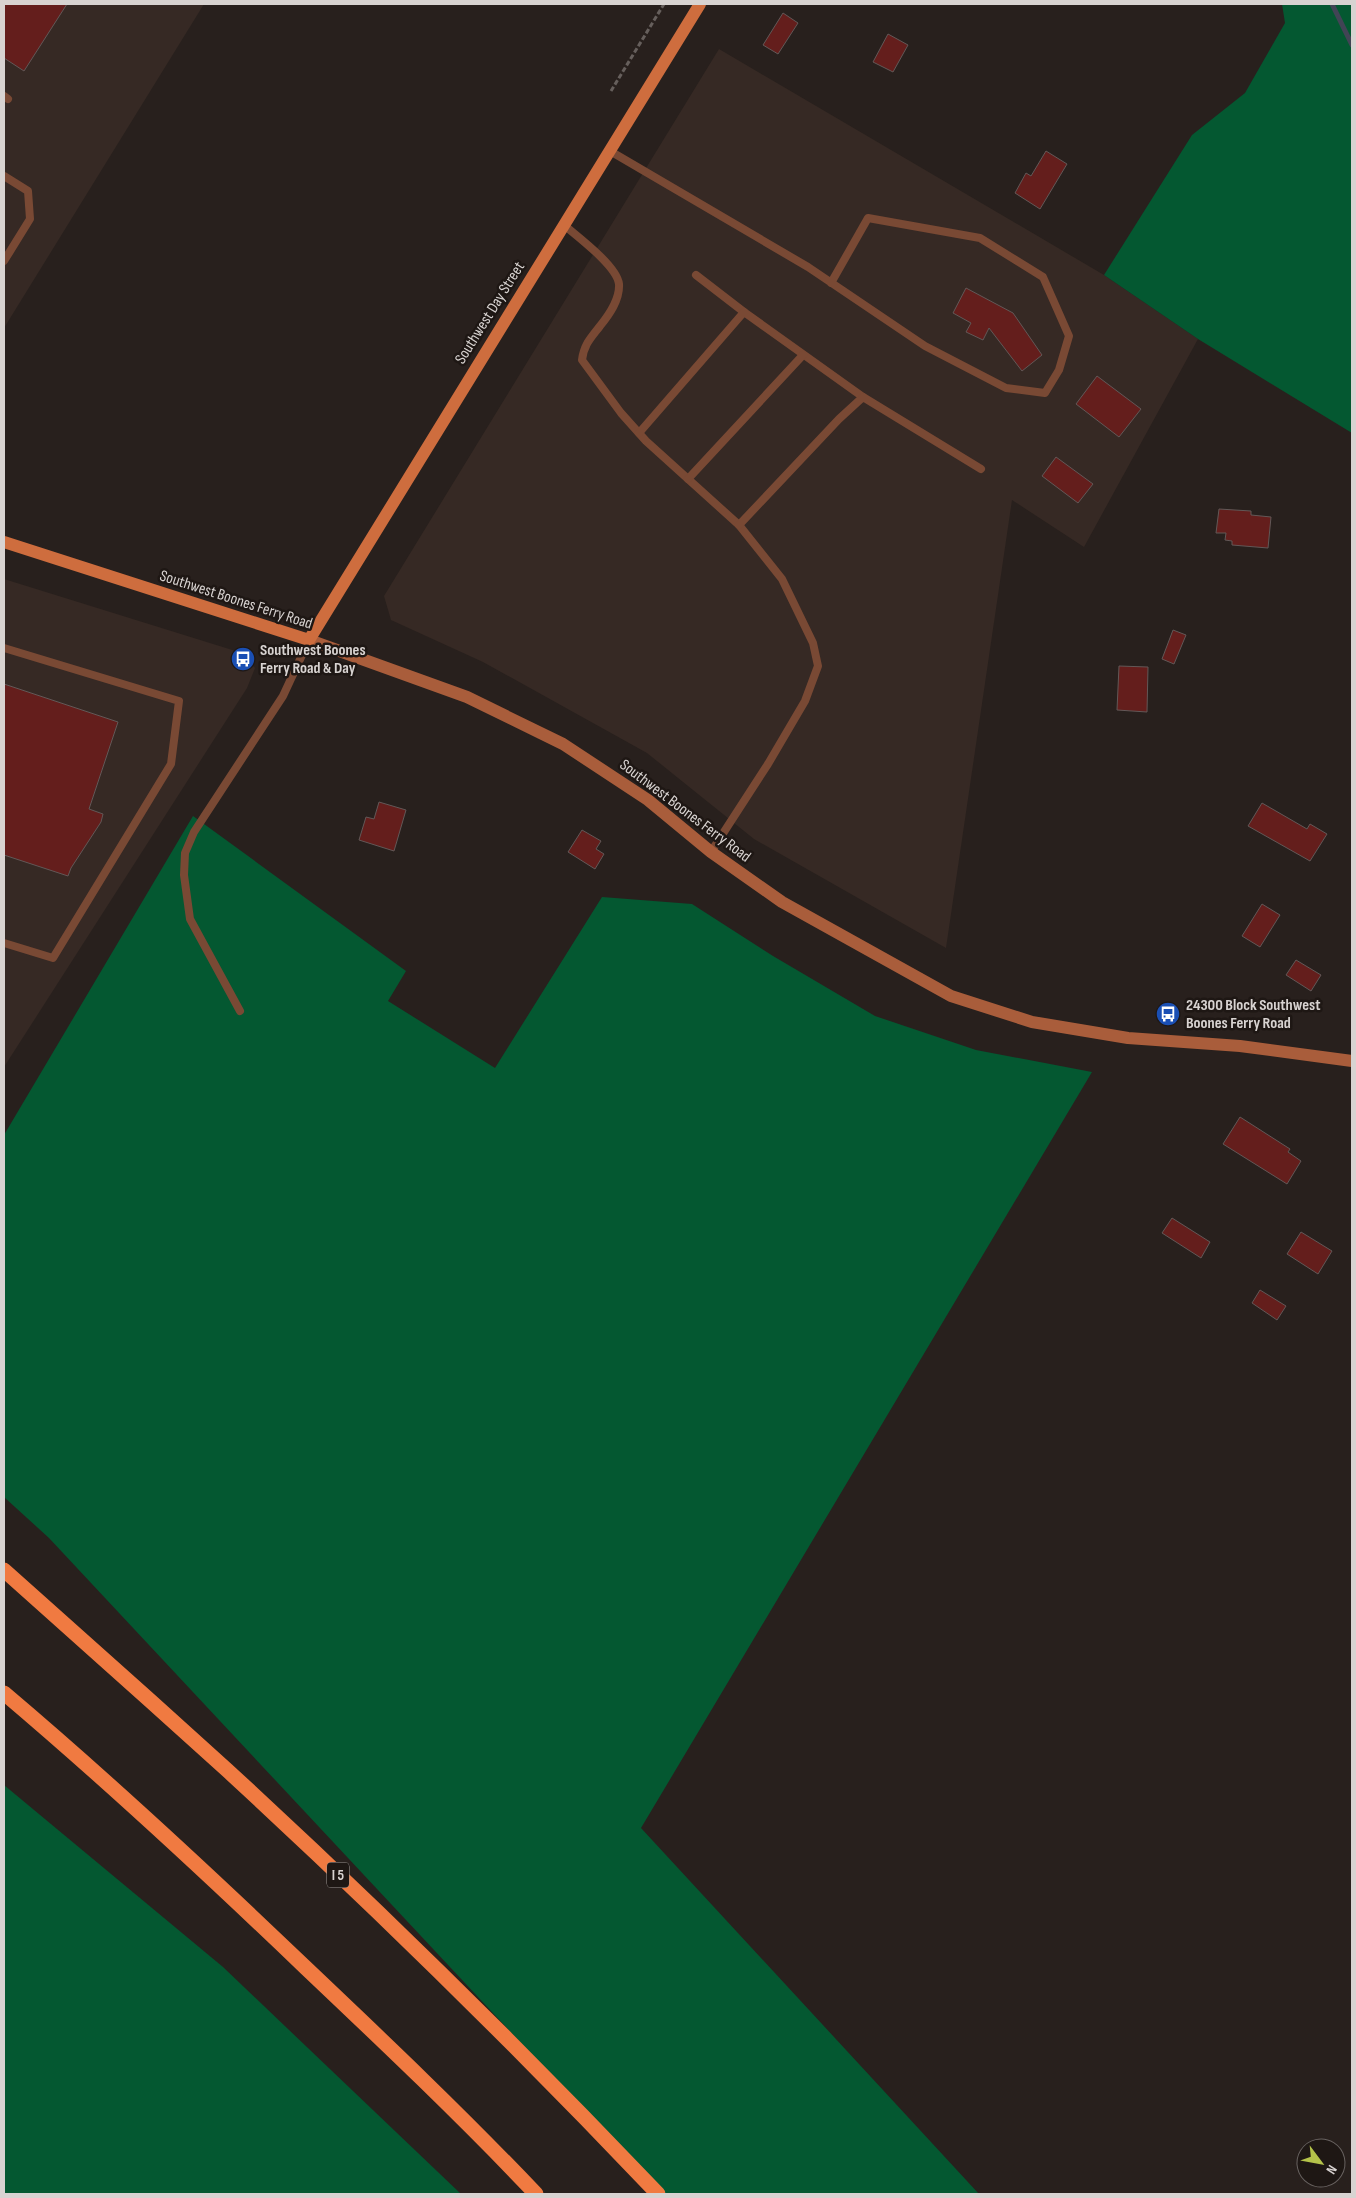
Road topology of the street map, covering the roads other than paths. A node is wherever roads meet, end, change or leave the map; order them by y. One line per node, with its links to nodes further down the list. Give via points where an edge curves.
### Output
1 (700, 4): 2 (main road, Southwest Day Street)
2 (610, 151): 4 (main road, Southwest Day Street); 7 (lane)
3 (4, 176): 5 (lane, via 28,191 30,219)
4 (564, 225): 11 (lane, via 613,271 619,284 616,301 584,346 582,360); 16 (main road, Southwest Day Street)
5 (4, 261)
6 (696, 275): 8 (lane)
7 (831, 283): 7 (lane, via 925,346 1006,388 1045,392 1059,370 1069,336 1043,277 980,238 868,218)
8 (744, 312): 9 (lane); 11 (lane)
9 (803, 355): 10 (lane); 13 (lane)
10 (863, 397): 12 (lane); 14 (lane, via 838,419)
11 (639, 433): 13 (lane)
12 (981, 469)
13 (688, 479): 14 (lane)
14 (739, 525): 18 (lane, via 782,579 813,643 818,666 805,701)
15 (4, 542): 16 (main road, Southwest Boones Ferry Road)
16 (309, 640): 18 (main road, Southwest Boones Ferry Road, via 467,697 552,738 624,783); 20 (lane, via 283,696 194,832 185,854 184,875 190,919)
17 (4, 648): 19 (lane, via 179,701 171,764 53,958)
18 (711, 852): 21 (main road, Southwest Boones Ferry Road, via 802,915 951,996 1032,1022 1128,1038 1240,1046)
19 (4, 943)
20 (240, 1010)
21 (1352, 1061)
22 (4, 1570): 25 (highway, I 5, via 326,1863 562,2094)
23 (4, 1693): 24 (highway, via 82,1758 203,1869 405,2062)
24 (536, 2194)
25 (658, 2194)

